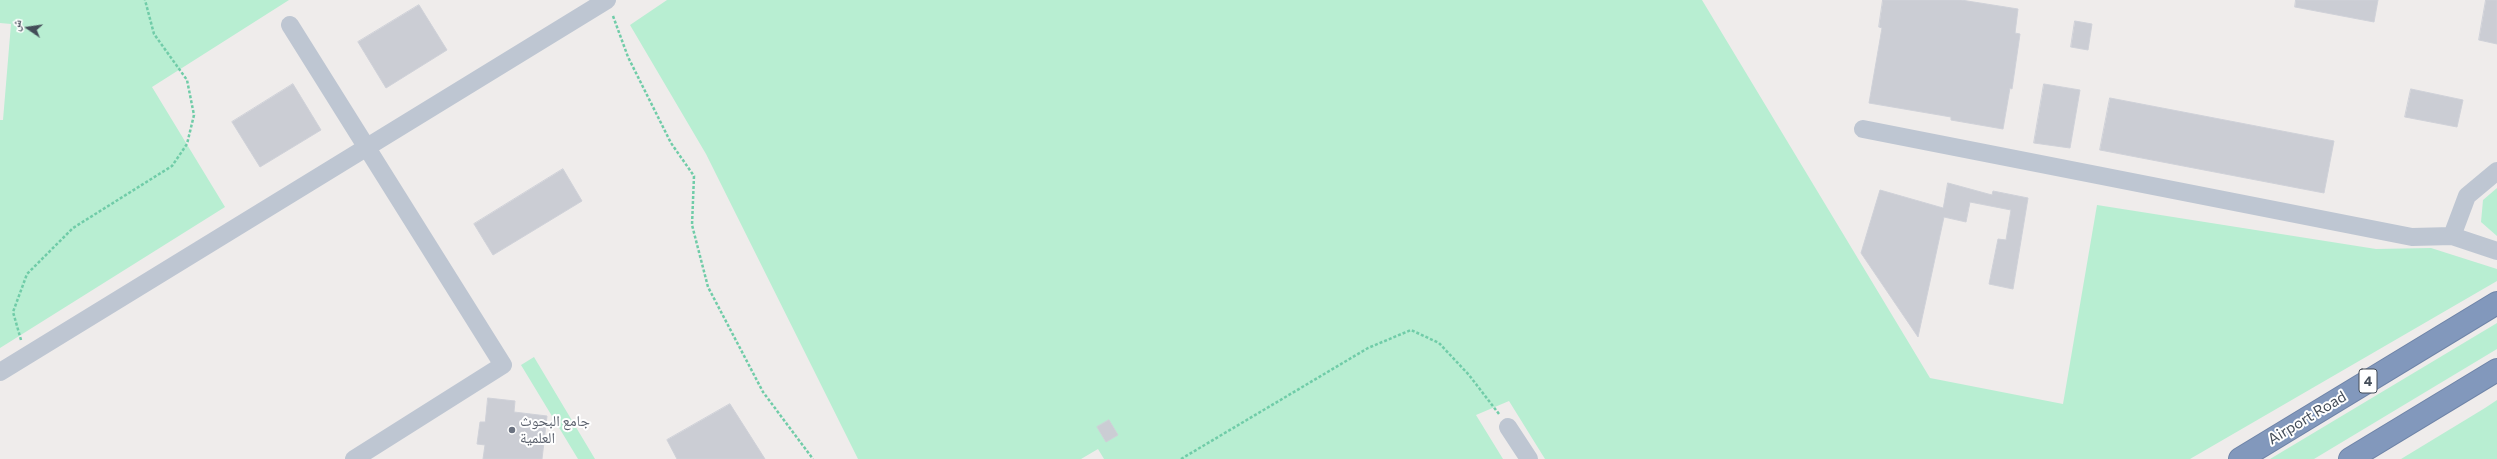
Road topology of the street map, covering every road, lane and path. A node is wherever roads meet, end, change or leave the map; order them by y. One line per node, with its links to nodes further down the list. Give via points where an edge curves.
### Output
1 (145, 0): 10 (path, via 154,34 187,80 194,115 187,144 172,166 73,228 27,274 13,312)
2 (607, 0): 5 (street); 15 (path, via 631,63 671,143 694,176 692,225 708,287 763,392)
3 (290, 25): 5 (street)
4 (1864, 129): 7 (street, via 2412,237)
5 (367, 147): 10 (street); 14 (street, via 503,365)
6 (2497, 171): 7 (street, via 2467,196)
7 (2452, 236): 8 (street)
8 (2497, 251)
9 (2497, 303): 18 (highway, Airport Road / 4)
10 (25, 356): 12 (street)
11 (2497, 370): 19 (highway)
12 (0, 372)
13 (1508, 428): 16 (path, via 1469,375 1439,343 1411,330 1368,348); 17 (street)
14 (354, 459)
15 (813, 459)
16 (1181, 459)
17 (1529, 459)
18 (2240, 459)
19 (2350, 459)

